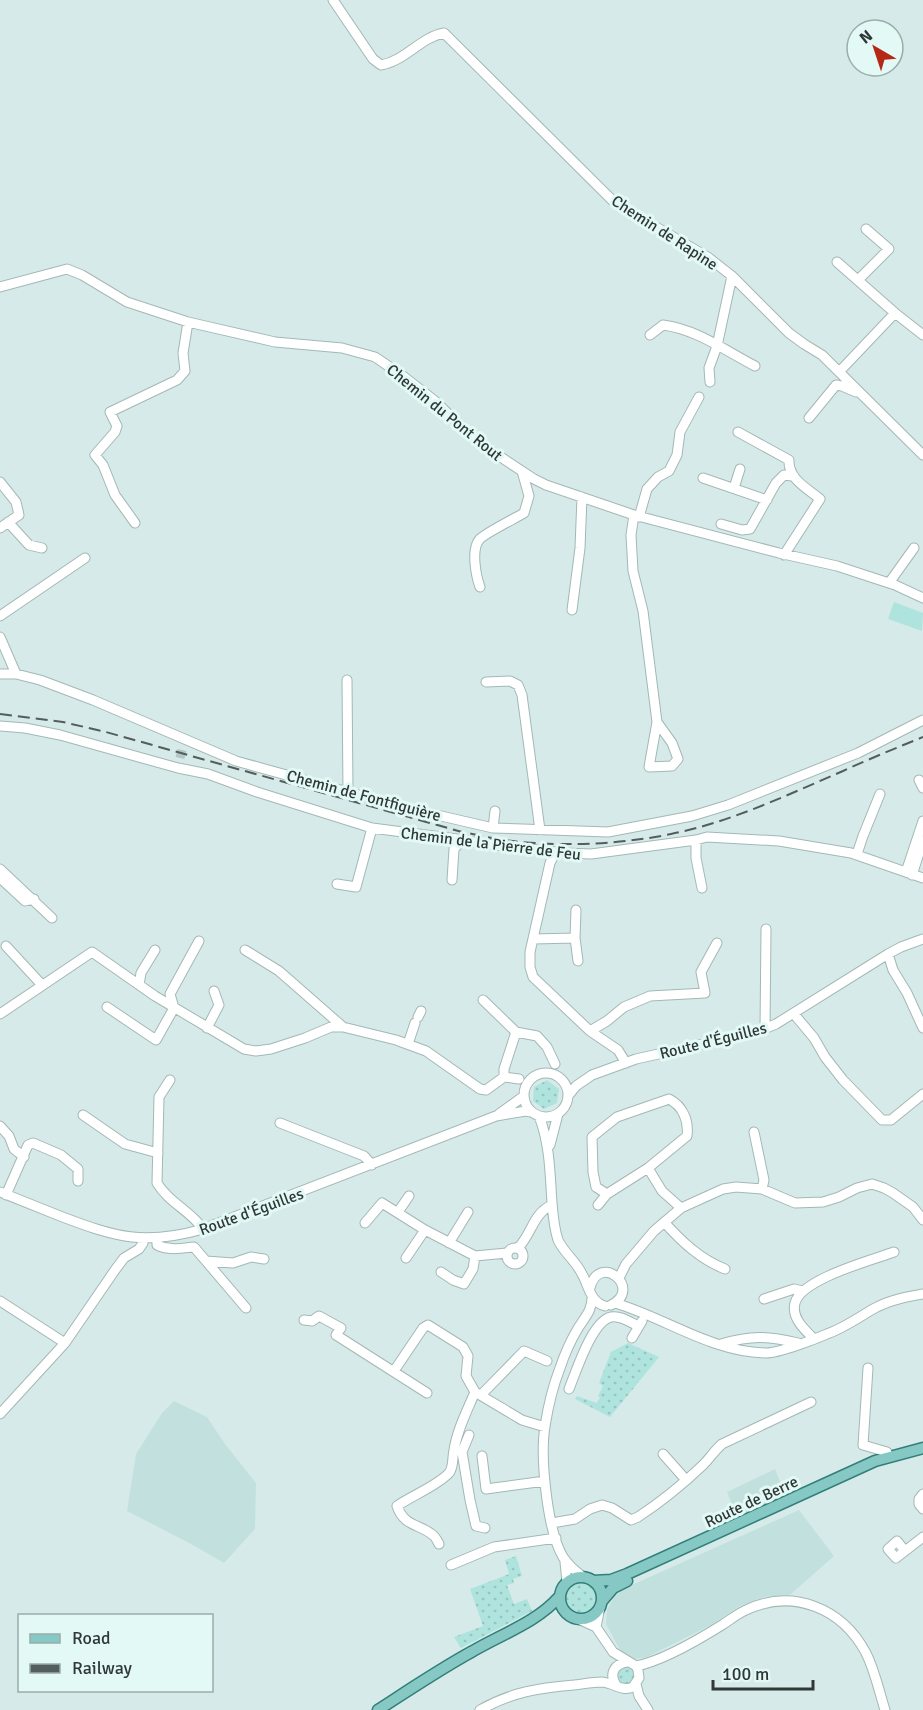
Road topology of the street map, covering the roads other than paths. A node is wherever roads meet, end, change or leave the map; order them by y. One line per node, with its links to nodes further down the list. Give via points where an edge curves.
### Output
1 (333, 0): 4 (street, Chemin de Rapine, via 381,66 444,33 615,203 709,258)
2 (866, 229): 5 (street, via 889,249)
3 (837, 262): 5 (street)
4 (732, 276): 11 (street); 13 (street, Chemin de Rapine, via 789,333 822,355)
5 (858, 280): 7 (street)
6 (0, 287): 8 (street, Chemin du Pont Rout, via 67,269 128,302)
7 (895, 313): 10 (street); 13 (street)
8 (188, 322): 21 (street, Chemin du Pont Rout, via 275,342 342,348 375,357); 29 (street, via 183,353 185,371 177,380 110,412 117,426 115,432 95,455)
9 (650, 335): 11 (street, via 663,324 676,326)
10 (923, 335)
11 (717, 346): 12 (street); 14 (street, via 709,368)
12 (755, 366)
13 (838, 372): 15 (street, Chemin de Rapine)
14 (710, 382)
15 (861, 394): 17 (street, via 836,385); 19 (street, Chemin de Rapine)
16 (699, 397): 28 (street, via 680,432 677,455 669,471 647,489)
17 (809, 418)
18 (738, 432): 22 (street, via 789,460)
19 (923, 455)
20 (740, 469): 25 (street)
21 (522, 471): 26 (street, Chemin du Pont Rout, via 546,485); 37 (street, via 529,496 524,513 479,539 475,549)
22 (792, 476): 27 (street, via 784,476 776,483); 34 (street, via 820,499)
23 (703, 478): 25 (street)
24 (0, 482): 31 (street, via 16,502 20,515)
25 (734, 488): 27 (street)
26 (582, 497): 28 (street, Chemin du Pont Rout); 39 (street)
27 (767, 500): 30 (street, via 750,529)
28 (636, 516): 34 (street, Chemin du Pont Rout); 47 (street, via 631,535 633,571 643,611)
29 (135, 523)
30 (721, 524)
31 (4, 525): 32 (street, via 29,545)
32 (42, 548)
33 (914, 548): 36 (street)
34 (784, 555): 36 (street, Chemin du Pont Rout, via 837,566)
35 (85, 558): 40 (street)
36 (889, 583): 38 (street, Chemin du Pont Rout)
37 (480, 587)
38 (923, 598)
39 (572, 610)
40 (0, 616)
41 (0, 637): 43 (street)
42 (0, 674): 43 (street, Chemin de la Pierre de Feu)
43 (16, 674): 49 (street, Chemin de la Pierre de Feu, via 93,700)
44 (348, 680): 50 (street)
45 (486, 682): 56 (street, via 510,681 522,695)
46 (923, 720): 56 (street, Chemin de Fontfiguière, via 858,753 692,816 609,832)
47 (657, 722): 47 (street, via 678,759 672,766 649,767)
48 (0, 726): 49 (street)
49 (181, 754): 50 (street, Chemin de Fontfiguière, via 236,761); 54 (street, Chemin de la Pierre de Feu, via 208,774)
50 (348, 792): 55 (street, Chemin de Fontfiguière)
51 (880, 794): 61 (street)
52 (495, 811): 55 (street)
53 (923, 821): 63 (street)
54 (372, 828): 57 (street, Chemin de la Pierre de Feu); 67 (street, via 356,887)
55 (493, 828): 56 (street, Chemin de Fontfiguière)
56 (540, 830)
57 (462, 840): 60 (street, Chemin de la Pierre de Feu); 66 (street, via 454,849)
58 (696, 840): 60 (street, Chemin de la Pierre de Feu, via 591,854); 61 (street, Chemin de la Pierre de Feu, via 707,837 779,841); 68 (street)
59 (923, 841): 63 (street)
60 (555, 853): 74 (street)
61 (857, 854): 63 (street, Chemin de la Pierre de Feu)
62 (0, 869): 69 (street)
63 (909, 874): 65 (street, Chemin de la Pierre de Feu)
64 (0, 878): 69 (street, via 25,901)
65 (923, 878)
66 (452, 880)
67 (337, 884)
68 (702, 888)
69 (34, 899): 71 (street)
70 (576, 910): 73 (street)
71 (52, 918)
72 (766, 929): 95 (street)
73 (574, 938): 74 (street); 82 (street)
74 (533, 939): 96 (street, via 530,968 534,977)
75 (923, 939): 81 (street, Route d'Éguilles)
76 (199, 941): 88 (street, via 170,994)
77 (717, 943): 96 (street, via 701,972 705,993 650,996 624,1007)
78 (6, 946): 83 (street)
79 (155, 950): 84 (street, via 141,973)
80 (245, 950): 92 (street, via 279,971)
81 (888, 954): 90 (street, Route d'Éguilles); 94 (street)
82 (578, 962)
83 (42, 985): 84 (street, via 92,952); 89 (street)
84 (139, 985): 88 (street)
85 (214, 990): 93 (street, via 219,1005)
86 (483, 1000): 97 (street)
87 (107, 1007): 88 (street, via 156,1040)
88 (174, 1008): 93 (street)
89 (2, 1011)
90 (794, 1014): 95 (street, Route d'Éguilles); 108 (street, via 843,1080 882,1120 891,1120)
91 (418, 1017): 98 (street)
92 (343, 1027): 93 (street, via 331,1027 256,1051 244,1049); 98 (street)
93 (207, 1028)
94 (923, 1028)
95 (765, 1029): 99 (street, Route d'Éguilles)
96 (590, 1031): 99 (street, via 618,1050)
97 (516, 1032): 100 (street, via 537,1036); 102 (street)
98 (408, 1044): 102 (street, via 480,1089 486,1090)
99 (626, 1063): 101 (street, Route d'Éguilles)
100 (555, 1064)
101 (592, 1075): 103 (street, Route d'Éguilles); 109 (street, Route d'Éguilles)
102 (504, 1077): 104 (street)
103 (559, 1077): 105 (street, via 542,1074); 109 (street)
104 (519, 1079): 105 (street); 107 (street)
105 (531, 1079): 107 (street)
106 (170, 1080): 118 (street, via 159,1097)
107 (525, 1092): 110 (street, via 526,1105); 113 (street, Route d'Éguilles)
108 (923, 1094)
109 (568, 1096): 111 (street)
110 (535, 1114): 111 (street); 113 (street, Route d'Éguilles, via 526,1111); 117 (street)
111 (558, 1114): 117 (street)
112 (83, 1115): 118 (street, via 125,1144)
113 (496, 1116): 120 (street, Route d'Éguilles)
114 (280, 1123): 120 (street, via 364,1156)
115 (0, 1126): 119 (street, via 14,1149)
116 (754, 1132): 123 (street, via 764,1180)
117 (548, 1150): 128 (street)
118 (158, 1154): 137 (street, via 157,1183)
119 (24, 1156): 122 (street, via 33,1143 61,1155 78,1169); 124 (street)
120 (372, 1165): 137 (street, Route d'Éguilles)
121 (648, 1168): 125 (street); 125 (street, via 687,1136 685,1114 669,1099 617,1117 592,1137 596,1187); 131 (street, via 662,1191)
122 (78, 1181)
123 (762, 1189): 130 (street, via 795,1203 823,1202 872,1184); 131 (street, via 723,1189)
124 (3, 1193): 140 (street, Route d'Éguilles, via 100,1231)
125 (607, 1194): 129 (street)
126 (409, 1196): 132 (street)
127 (923, 1202): 130 (street)
128 (552, 1205): 142 (street, via 540,1212); 151 (street, via 558,1239)
129 (598, 1205)
130 (913, 1207): 134 (street)
131 (681, 1208): 135 (street)
132 (398, 1212): 136 (street, via 382,1203); 138 (street)
133 (468, 1212): 141 (street)
134 (923, 1220)
135 (663, 1222): 149 (street); 150 (street, via 696,1254)
136 (365, 1223)
137 (203, 1230): 139 (street, Route d'Éguilles)
138 (425, 1230): 141 (street); 146 (street)
139 (157, 1238): 140 (street, Route d'Éguilles); 148 (street, via 157,1245 162,1248 194,1247)
140 (143, 1239): 172 (street, via 139,1249 124,1258 115,1270)
141 (449, 1243): 144 (street)
142 (522, 1247): 145 (street, via 513,1248); 145 (street, via 520,1263 514,1264)
143 (894, 1252): 157 (street, via 816,1281)
144 (475, 1256): 145 (street); 152 (street, via 464,1284)
145 (505, 1257)
146 (406, 1258)
147 (264, 1259): 148 (street, via 250,1257 233,1263)
148 (206, 1260): 163 (street)
149 (626, 1264): 153 (street); 155 (street)
150 (725, 1269)
151 (581, 1270): 154 (street); 158 (street)
152 (441, 1272)
153 (608, 1272): 154 (street); 155 (street)
154 (596, 1276): 158 (street, via 591,1281)
155 (619, 1278): 156 (street)
156 (623, 1291): 162 (street); 164 (street)
157 (803, 1291): 160 (street, via 794,1289); 170 (street, via 795,1302 796,1314)
158 (591, 1293): 162 (street, via 595,1302); 165 (street)
159 (923, 1294): 170 (street, via 900,1298)
160 (764, 1299)
161 (0, 1301): 172 (street)
162 (610, 1304): 164 (street); 165 (street)
163 (246, 1308)
164 (634, 1309): 166 (street)
165 (589, 1312): 171 (street)
166 (647, 1315): 168 (street); 173 (street)
167 (304, 1320): 178 (street, via 312,1321 319,1316 328,1320 341,1328 336,1335)
168 (638, 1326): 169 (street); 175 (street, via 612,1316 597,1328)
169 (632, 1338)
170 (814, 1339): 174 (street)
171 (572, 1341): 175 (street); 184 (street, via 560,1368)
172 (65, 1343): 183 (street)
173 (720, 1344): 174 (street, via 756,1336); 174 (street, via 768,1353)
174 (801, 1344)
175 (586, 1347): 179 (street)
176 (547, 1361): 181 (street, via 524,1351)
177 (868, 1368): 190 (street, via 863,1445 887,1452)
178 (394, 1371): 180 (street); 181 (street, via 428,1325 463,1347 468,1356 466,1376)
179 (569, 1389)
180 (427, 1393)
181 (478, 1394): 184 (street, via 522,1420); 201 (street, via 460,1428 448,1474 397,1506 407,1521 434,1536)
182 (811, 1402): 191 (street, via 722,1444)
183 (0, 1414)
184 (544, 1427): 192 (street)
185 (470, 1436): 194 (street, via 462,1452)
186 (923, 1448): 190 (main road, Route de Berre)
187 (663, 1454): 191 (street)
188 (923, 1454): 208 (main road, Route de Berre, via 873,1468 619,1584)
189 (482, 1456): 193 (street)
190 (888, 1456): 205 (main road, Route de Berre, via 627,1574 611,1580)
191 (686, 1480): 197 (street, via 631,1520 602,1505 575,1519)
192 (545, 1481): 193 (street); 197 (street)
193 (486, 1489): 194 (street)
194 (469, 1493): 198 (street, via 476,1526)
195 (923, 1494): 196 (street, via 919,1499)
196 (923, 1509)
197 (552, 1524): 200 (street)
198 (485, 1528)
199 (923, 1537): 202 (street)
200 (556, 1538): 203 (street); 204 (street, via 494,1547)
201 (439, 1544)
202 (905, 1551)
203 (564, 1559): 205 (street); 206 (street)
204 (451, 1565)
205 (588, 1579): 206 (main road); 208 (main road, via 599,1586)
206 (567, 1582): 207 (main road)
207 (559, 1597): 209 (main road); 211 (main road)
208 (601, 1604): 210 (main road, via 591,1617); 212 (street)
209 (567, 1615): 210 (main road); 211 (main road, via 560,1613)
210 (578, 1619): 212 (street)
211 (526, 1623): 218 (main road)
212 (596, 1627): 213 (street)
213 (613, 1652): 214 (street); 215 (street)
214 (613, 1672): 215 (street, via 620,1664); 216 (street); 217 (street)
215 (633, 1675): 217 (street, via 620,1688); 220 (street); 221 (street, via 744,1611 773,1601 791,1600 820,1608 848,1626 867,1656)
216 (602, 1682): 217 (street); 219 (street, via 546,1687 506,1697)
217 (616, 1685)
218 (378, 1710)
219 (480, 1710)
220 (648, 1710)
221 (885, 1710)

